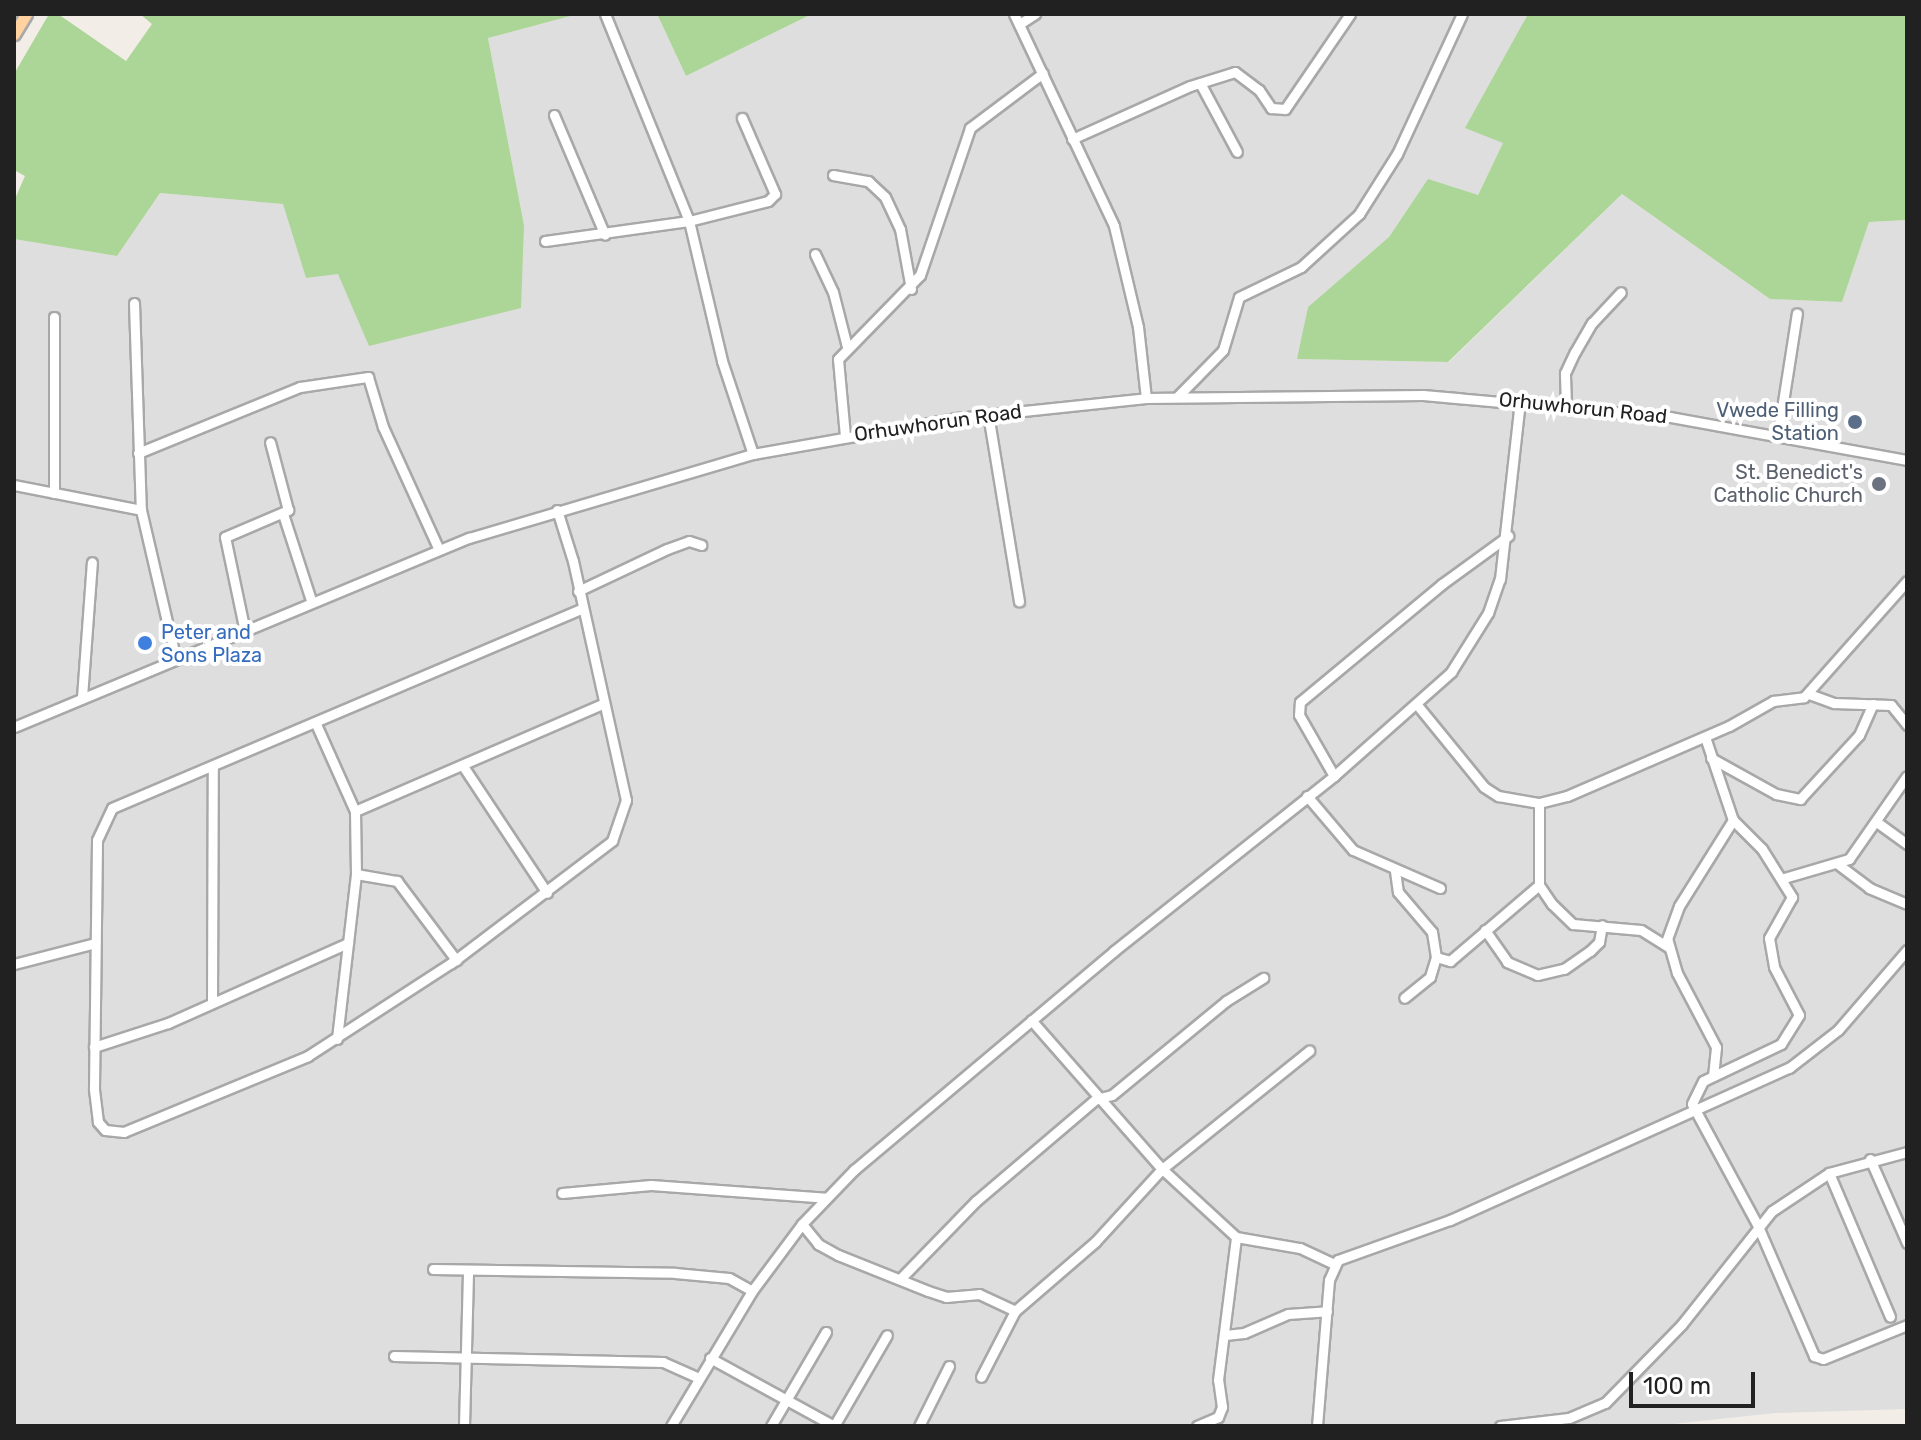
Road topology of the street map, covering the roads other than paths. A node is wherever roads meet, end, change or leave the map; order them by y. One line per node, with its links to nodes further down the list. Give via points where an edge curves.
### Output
1 (26, 14): 8 (main road)
2 (605, 14): 16 (street)
3 (1014, 14): 7 (street)
4 (1035, 14): 7 (street)
5 (1350, 14): 10 (street, via 1285,109 1271,108 1259,90 1235,72)
6 (1462, 14): 26 (street, via 1397,154 1359,214 1301,267 1239,297 1223,350)
7 (1021, 23): 9 (street)
8 (14, 34)
9 (1043, 73): 13 (street); 20 (street, via 970,128 934,241)
10 (1200, 83): 13 (street); 14 (street)
11 (554, 115): 17 (street)
12 (742, 118): 16 (street, via 775,194)
13 (1072, 139): 27 (street, via 1125,258)
14 (1237, 152)
15 (833, 175): 20 (street, via 868,181 885,197 900,229)
16 (689, 221): 17 (street); 35 (street, via 722,361)
17 (605, 235): 18 (street)
18 (545, 241)
19 (815, 254): 25 (street, via 833,292)
20 (911, 289): 25 (street)
21 (1621, 292): 29 (street, via 1592,323 1575,352 1565,373)
22 (134, 303): 34 (street)
23 (1797, 313): 31 (street)
24 (54, 317): 38 (street)
25 (847, 347): 32 (street, via 837,366)
26 (1178, 396): 27 (street, Orhuwhorun Road); 28 (street, Orhuwhorun Road, via 1319,392)
27 (1146, 398): 30 (street, Orhuwhorun Road)
28 (1520, 401): 29 (street, Orhuwhorun Road); 42 (street)
29 (1566, 404): 31 (street, Orhuwhorun Road)
30 (988, 414): 32 (street, Orhuwhorun Road); 49 (street)
31 (1778, 434): 36 (street, Orhuwhorun Road)
32 (845, 436): 35 (street, Orhuwhorun Road)
33 (270, 442): 41 (street, via 290,506)
34 (138, 453): 39 (street); 44 (street, via 300,387 368,377 383,427)
35 (753, 454): 40 (street, Orhuwhorun Road)
36 (1907, 460)
37 (14, 485): 38 (street)
38 (54, 493): 39 (street)
39 (141, 510): 52 (street)
40 (557, 510): 44 (street, Orhuwhorun Road); 47 (street)
41 (283, 514): 48 (street); 51 (street, via 225,537)
42 (1508, 536): 57 (street, via 1500,579 1483,622 1451,672); 65 (street, via 1300,702 1299,715)
43 (701, 545): 47 (street, via 689,541 667,549)
44 (439, 550): 48 (street, Orhuwhorun Road)
45 (92, 562): 54 (street)
46 (1907, 581): 53 (street, via 1838,653)
47 (578, 591): 50 (street)
48 (311, 600): 51 (street, Orhuwhorun Road)
49 (1019, 601)
50 (581, 609): 55 (street); 58 (street)
51 (244, 627): 52 (street, Orhuwhorun Road)
52 (175, 656): 54 (street, Orhuwhorun Road)
53 (1809, 694): 56 (street, via 1834,703); 61 (street, via 1773,701)
54 (82, 697): 60 (street, Orhuwhorun Road)
55 (604, 703): 64 (street); 79 (street, via 620,766 624,817 612,841)
56 (1873, 704): 59 (street, via 1891,705); 62 (street, via 1851,745 1800,799 1776,794)
57 (1418, 706): 65 (street); 68 (street, via 1484,787 1498,796)
58 (316, 724): 63 (street); 69 (street)
59 (1907, 725)
60 (14, 727)
61 (1705, 737): 62 (street); 68 (street)
62 (1711, 758): 70 (street)
63 (213, 766): 83 (street, via 112,808 104,818 97,840); 92 (street)
64 (463, 766): 69 (street); 79 (street)
65 (1334, 776): 67 (street)
66 (1907, 776): 71 (street)
67 (1307, 796): 74 (street, via 1353,850); 94 (street)
68 (1539, 803): 77 (street)
69 (355, 811): 75 (street)
70 (1733, 820): 76 (street); 85 (street, via 1679,906)
71 (1878, 823): 72 (street); 73 (street)
72 (1907, 844)
73 (1839, 865): 76 (street, via 1812,867); 80 (street, via 1869,888)
74 (1395, 871): 78 (street); 87 (street, via 1398,892 1432,932)
75 (356, 874): 84 (street); 88 (street, via 397,881)
76 (1784, 878): 99 (street, via 1793,901 1769,938 1799,1015 1781,1044)
77 (1539, 885): 81 (street, via 1573,924); 82 (street)
78 (1440, 888)
79 (547, 893): 88 (street)
80 (1907, 904)
81 (1602, 925): 82 (street, via 1599,942 1590,951 1564,969 1537,975 1507,962); 85 (street, via 1641,930)
82 (1485, 930): 87 (street, via 1450,961)
83 (95, 943): 89 (street); 97 (street)
84 (348, 943): 92 (street); 93 (street)
85 (1669, 947): 99 (street, via 1692,1006 1716,1047)
86 (1907, 950): 101 (street, via 1818,1049 1760,1084)
87 (1436, 957): 91 (street, via 1430,977)
88 (456, 960): 95 (street)
89 (14, 964)
90 (1263, 978): 100 (street, via 1226,1001 1112,1095)
91 (1404, 998)
92 (212, 1002): 97 (street)
93 (342, 1012): 95 (street); 96 (street)
94 (1031, 1020): 100 (street); 107 (street, via 884,1142)
95 (355, 1028): 96 (street)
96 (337, 1039): 97 (street, via 308,1056 113,1133 98,1122)
97 (94, 1047)
98 (1309, 1051): 104 (street)
99 (1713, 1076): 101 (street, via 1694,1093)
100 (1096, 1099): 104 (street); 115 (street, via 976,1201)
101 (1695, 1112): 109 (street); 112 (street, via 1450,1220)
102 (1907, 1152): 103 (street)
103 (1870, 1159): 105 (street); 111 (street)
104 (1162, 1169): 110 (street); 117 (street, via 1095,1242)
105 (1829, 1173): 109 (street); 119 (street)
106 (562, 1193): 107 (street, via 651,1185)
107 (826, 1198): 108 (street)
108 (802, 1224): 115 (street, via 818,1244); 116 (street)
109 (1757, 1224): 120 (street, via 1817,1359); 138 (street, via 1711,1290 1605,1403 1569,1418)
110 (1236, 1237): 112 (street, via 1300,1248); 123 (street)
111 (1907, 1243)
112 (1334, 1264): 118 (street)
113 (433, 1269): 114 (street)
114 (468, 1270): 116 (street, via 675,1273 729,1278); 126 (street)
115 (902, 1277): 117 (street, via 946,1297 979,1294)
116 (752, 1291): 125 (street)
117 (1015, 1311): 128 (street)
118 (1327, 1311): 123 (street, via 1288,1314); 137 (street)
119 (1890, 1317)
120 (1907, 1325)
121 (826, 1332): 130 (street)
122 (887, 1335): 134 (street)
123 (1225, 1335): 136 (street, via 1218,1380 1222,1407 1218,1417)
124 (394, 1356): 126 (street)
125 (710, 1358): 129 (street); 130 (street)
126 (469, 1359): 129 (street, via 663,1362); 131 (street)
127 (949, 1366): 135 (street)
128 (981, 1377)
129 (699, 1378): 132 (street)
130 (787, 1397): 133 (street); 134 (street)
131 (464, 1426)
132 (671, 1426)
133 (771, 1426)
134 (834, 1426)
135 (919, 1426)
136 (1197, 1426)
137 (1317, 1426)
138 (1500, 1426)

